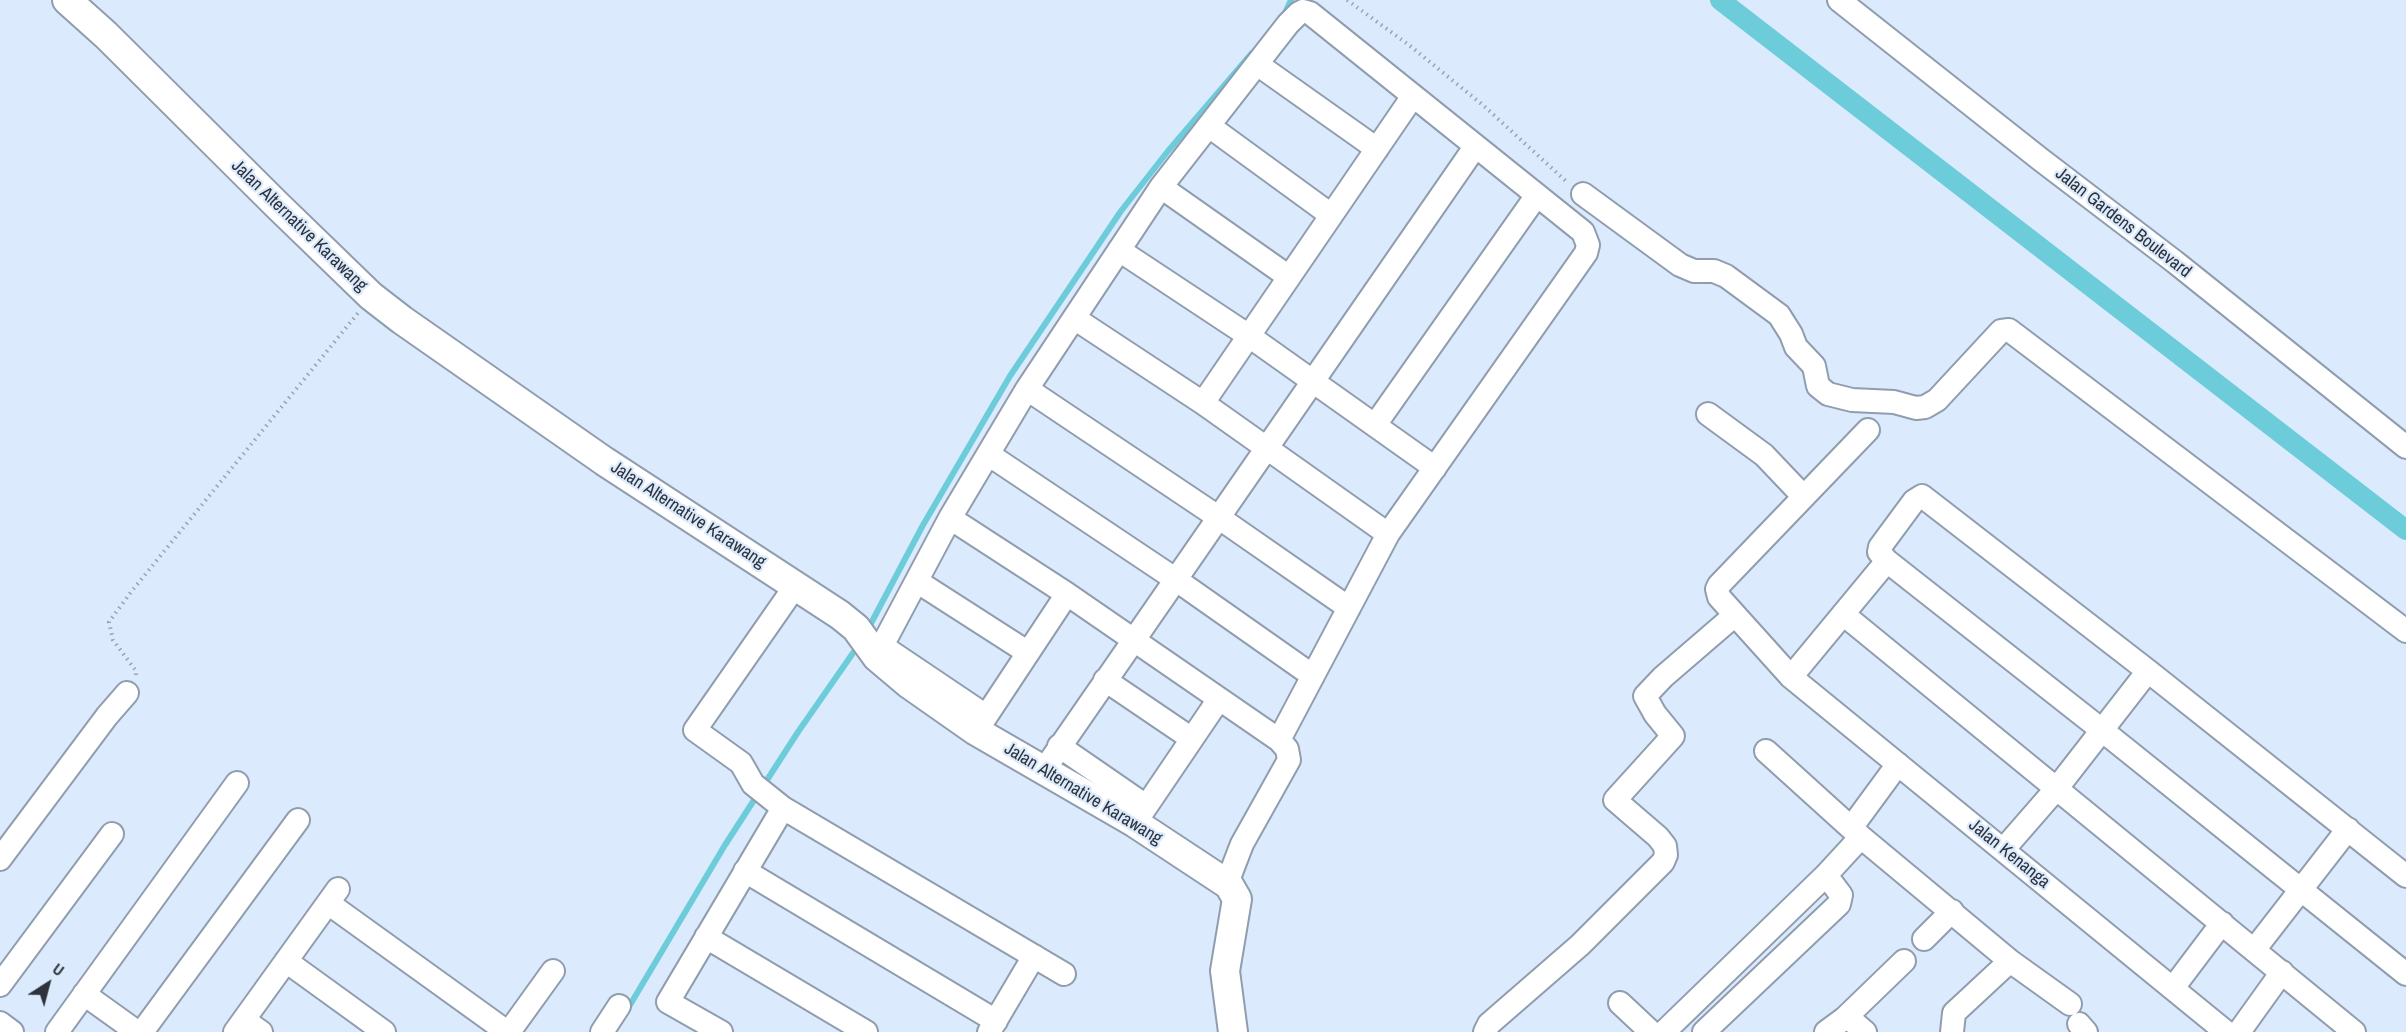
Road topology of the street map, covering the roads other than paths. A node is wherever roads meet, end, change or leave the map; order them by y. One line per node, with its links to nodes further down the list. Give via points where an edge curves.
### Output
1 (67, 0): 33 (street, Jalan Alternative Karawang, via 371,296 604,461)
2 (1839, 0): 22 (street, Jalan Gardens Boulevard)
3 (1257, 64): 4 (street, via 1288,24 1306,11); 5 (street); 7 (street)
4 (1413, 96): 6 (street); 7 (street)
5 (1209, 126): 8 (street); 11 (street)
6 (1475, 147): 10 (street); 16 (street)
7 (1377, 149): 11 (street)
8 (1161, 187): 12 (street); 13 (street)
9 (1583, 194): 38 (street, via 1680,265 1726,276 1779,315 1796,347 1814,366 1818,386 1828,394 1924,407 1937,400 2001,331 2009,330)
10 (1537, 195): 20 (street); 25 (street, via 1583,232 1588,241 1586,253)
11 (1331, 215): 13 (street)
12 (1119, 250): 14 (street); 15 (street)
13 (1289, 277): 15 (street)
14 (1074, 318): 17 (street); 18 (street)
15 (1249, 336): 16 (street); 18 (street)
16 (1312, 381): 20 (street); 23 (street)
17 (1027, 389): 24 (street); 27 (street)
18 (1203, 403): 23 (street)
19 (1708, 414): 26 (street, via 1764,455)
20 (1374, 425): 25 (street)
21 (1868, 430): 26 (street, Jalan Kenanga)
22 (2406, 447)
23 (1266, 448): 27 (street); 29 (street)
24 (988, 454): 28 (street); 31 (street)
25 (1435, 468): 29 (street)
26 (1803, 496): 37 (street, Jalan Kenanga, via 1719,585 1719,597)
27 (1218, 517): 31 (street); 35 (street)
28 (950, 518): 32 (street); 34 (street)
29 (1388, 534): 35 (street)
30 (1887, 561): 36 (street); 41 (street, via 1879,549 1914,501 1922,496); 48 (street)
31 (1175, 579): 39 (street); 42 (street)
32 (918, 582): 40 (street); 47 (street, via 882,646)
33 (796, 585): 47 (street, Jalan Alternative Karawang, via 848,621 876,657 909,684); 57 (street, via 694,730 741,764 759,789)
34 (1067, 594): 39 (street); 40 (street)
35 (1349, 608): 42 (street)
36 (1844, 614): 43 (street); 56 (street)
37 (1735, 615): 43 (street, Jalan Kenanga); 103 (street, via 1645,696 1673,736 1615,800 1665,846 1663,862 1580,945 1489,1024)
38 (2406, 631)
39 (1133, 639): 44 (street); 46 (street)
40 (1027, 652): 47 (street)
41 (2148, 671): 48 (street); 60 (street)
42 (1313, 676): 50 (street)
43 (1791, 677): 53 (street, Jalan Kenanga)
44 (1105, 680): 49 (street); 51 (street)
45 (127, 693): 64 (street)
46 (1219, 699): 49 (street); 50 (street)
47 (981, 723): 54 (street, Jalan Alternative Karawang)
48 (2103, 730): 56 (street); 69 (street)
49 (1192, 739): 58 (street)
50 (1279, 740): 68 (street, via 1287,749 1289,760 1242,844)
51 (1059, 746): 54 (street); 58 (street)
52 (1766, 751): 61 (street)
53 (1899, 765): 61 (street); 63 (street, Jalan Kenanga)
54 (1044, 770): 58 (street, Jalan Alternative Karawang)
55 (237, 783): 85 (street)
56 (2057, 788): 63 (street); 71 (street)
57 (783, 808): 65 (street); 75 (street)
58 (1140, 814): 68 (street, Jalan Alternative Karawang)
59 (298, 820): 96 (street)
60 (2348, 830): 67 (street); 69 (street)
61 (1856, 832): 66 (street); 70 (street)
62 (112, 834): 83 (street)
63 (2003, 850): 84 (street, Jalan Kenanga)
64 (0, 859)
65 (745, 871): 72 (street); 91 (street)
66 (1826, 875): 105 (street); 106 (street, via 1841,895 1839,904)
67 (2406, 876)
68 (1227, 883): 102 (street, via 1237,899 1225,971)
69 (2300, 890): 74 (street); 82 (street)
70 (1952, 911): 73 (street); 78 (street)
71 (2222, 923): 74 (street); 84 (street)
72 (706, 937): 100 (street, via 668,1002); 101 (street)
73 (1924, 939)
74 (2254, 950): 80 (street)
75 (1034, 956): 81 (street); 91 (street)
76 (286, 961): 92 (street); 97 (street); 98 (street, via 333,896)
77 (1904, 961): 88 (street)
78 (2010, 961): 89 (street); 109 (street, via 1954,1013)
79 (553, 971): 98 (street)
80 (2282, 972): 111 (street); 112 (street)
81 (1064, 974)
82 (2406, 974)
83 (0, 985)
84 (2173, 988): 110 (street, Jalan Kenanga)
85 (84, 994): 94 (street); 95 (street)
86 (1620, 1003): 104 (street)
87 (619, 1006): 99 (street)
88 (1845, 1018): 107 (street); 108 (street)
89 (2078, 1020)
90 (0, 1023): 93 (street)
91 (992, 1026)
92 (246, 1028)
93 (12, 1032)
94 (57, 1032)
95 (137, 1032)
96 (142, 1032)
97 (384, 1032)
98 (508, 1032)
99 (602, 1032)
100 (721, 1032)
101 (866, 1032)
102 (1233, 1032)
103 (1485, 1032)
104 (1651, 1032)
105 (1664, 1032)
106 (1704, 1032)
107 (1826, 1032)
108 (1865, 1032)
109 (1952, 1032)
110 (2226, 1032)
111 (2239, 1032)
112 (2354, 1032)

